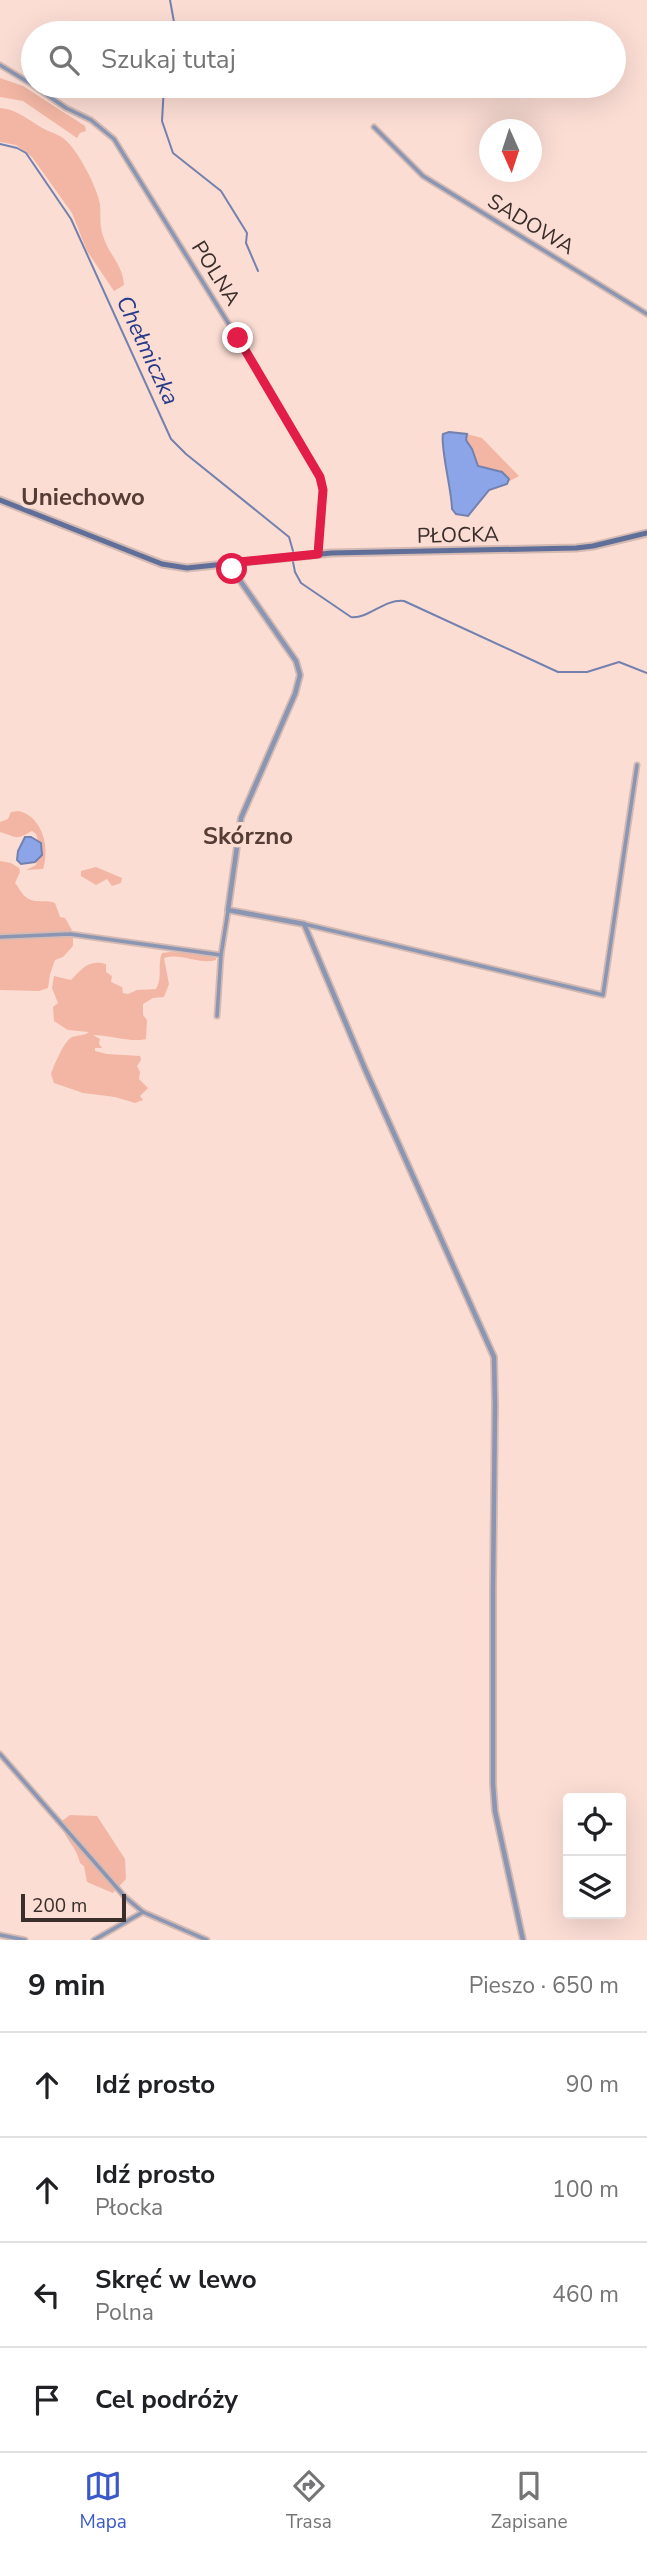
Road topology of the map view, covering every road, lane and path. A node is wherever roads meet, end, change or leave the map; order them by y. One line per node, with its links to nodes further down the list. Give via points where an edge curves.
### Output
1 (0, 65): 2 (street, POLNA)
2 (21, 78)
3 (51, 98): 8 (street, POLNA, via 112,136 320,477)
4 (374, 127): 5 (street, SADOWA, via 423,176)
5 (647, 314)
6 (0, 500): 9 (main road, PŁOCKA, via 169,566)
7 (647, 533): 8 (main road, PŁOCKA, via 576,548)
8 (318, 554): 9 (main road, PŁOCKA)
9 (230, 563): 11 (street, via 294,657 300,676 241,818)
10 (637, 765): 12 (street, via 603,995)
11 (228, 910): 12 (street); 14 (street)
12 (304, 924): 22 (street, via 494,1357 493,1784)
13 (0, 937): 14 (street, via 70,934)
14 (221, 955): 15 (street)
15 (217, 1016)
16 (0, 1754): 17 (street)
17 (143, 1912): 20 (street); 21 (street)
18 (0, 1935): 19 (street)
19 (25, 1940)
20 (94, 1940)
21 (207, 1940)
22 (523, 1940)

